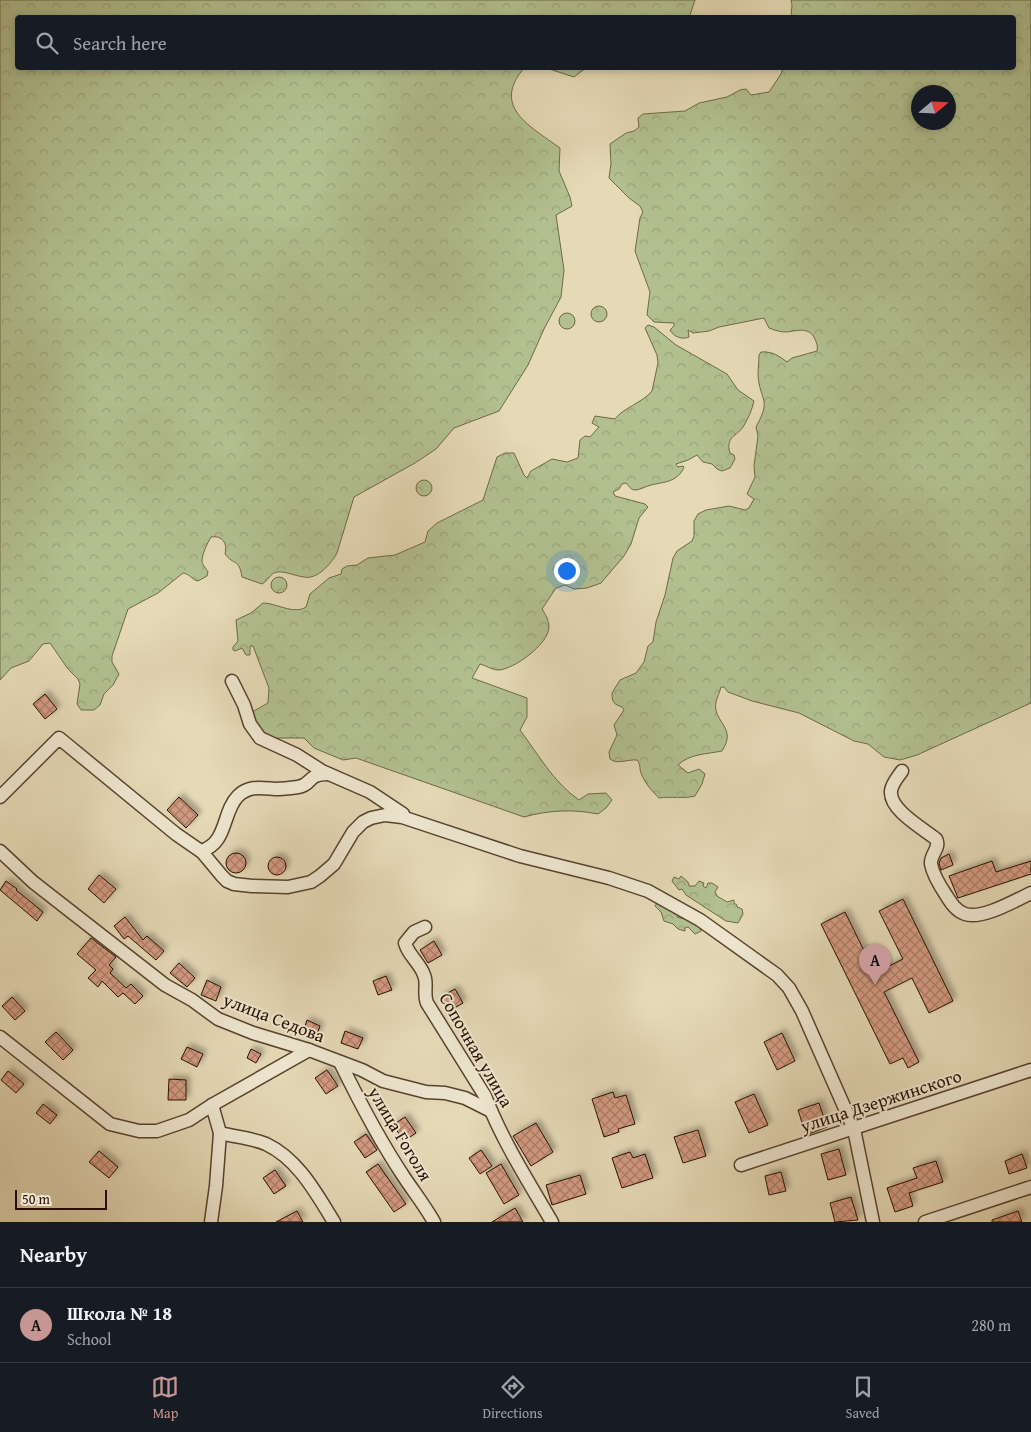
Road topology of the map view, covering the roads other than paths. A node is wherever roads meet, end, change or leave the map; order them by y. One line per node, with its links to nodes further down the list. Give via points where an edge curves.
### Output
1 (232, 681): 3 (street, via 258,735)
2 (902, 771): 8 (street, via 892,785 891,796 907,817 936,839 938,846 931,859 932,866 943,891 957,910 968,915 978,914)
3 (328, 774): 5 (street, via 370,792); 7 (street, via 313,776 300,787 245,790 234,801 214,844)
4 (0, 797): 7 (street, via 60,738)
5 (421, 823): 7 (street, via 392,815 366,821 355,830 329,869 311,882 288,887 230,883); 16 (street, via 520,856 644,890 680,908 740,948 777,975 796,998)
6 (0, 851): 11 (street, улица Седова, via 33,882 165,984 218,1019)
7 (201, 851)
8 (1031, 893)
9 (425, 928): 15 (street, Сопочная улица, via 412,934 406,941 406,947 424,975 428,1006 485,1096)
10 (0, 1037): 14 (street, via 110,1124 140,1131 157,1131 189,1120)
11 (309, 1050): 12 (street, улица Седова); 14 (street)
12 (340, 1062): 15 (street, улица Седова, via 383,1081 464,1098); 22 (street, улица Гоголя, via 387,1148)
13 (1031, 1070): 16 (street, улица Дзержинского)
14 (212, 1105): 17 (street)
15 (491, 1111): 23 (street, Сопочная улица)
16 (854, 1129): 18 (street, улица Дзержинского); 24 (street)
17 (220, 1133): 20 (street); 21 (street, via 264,1144 284,1155 310,1182)
18 (741, 1165)
19 (1031, 1187): 25 (street)
20 (211, 1222)
21 (334, 1222)
22 (434, 1222)
23 (552, 1222)
24 (873, 1222)
25 (926, 1222)

